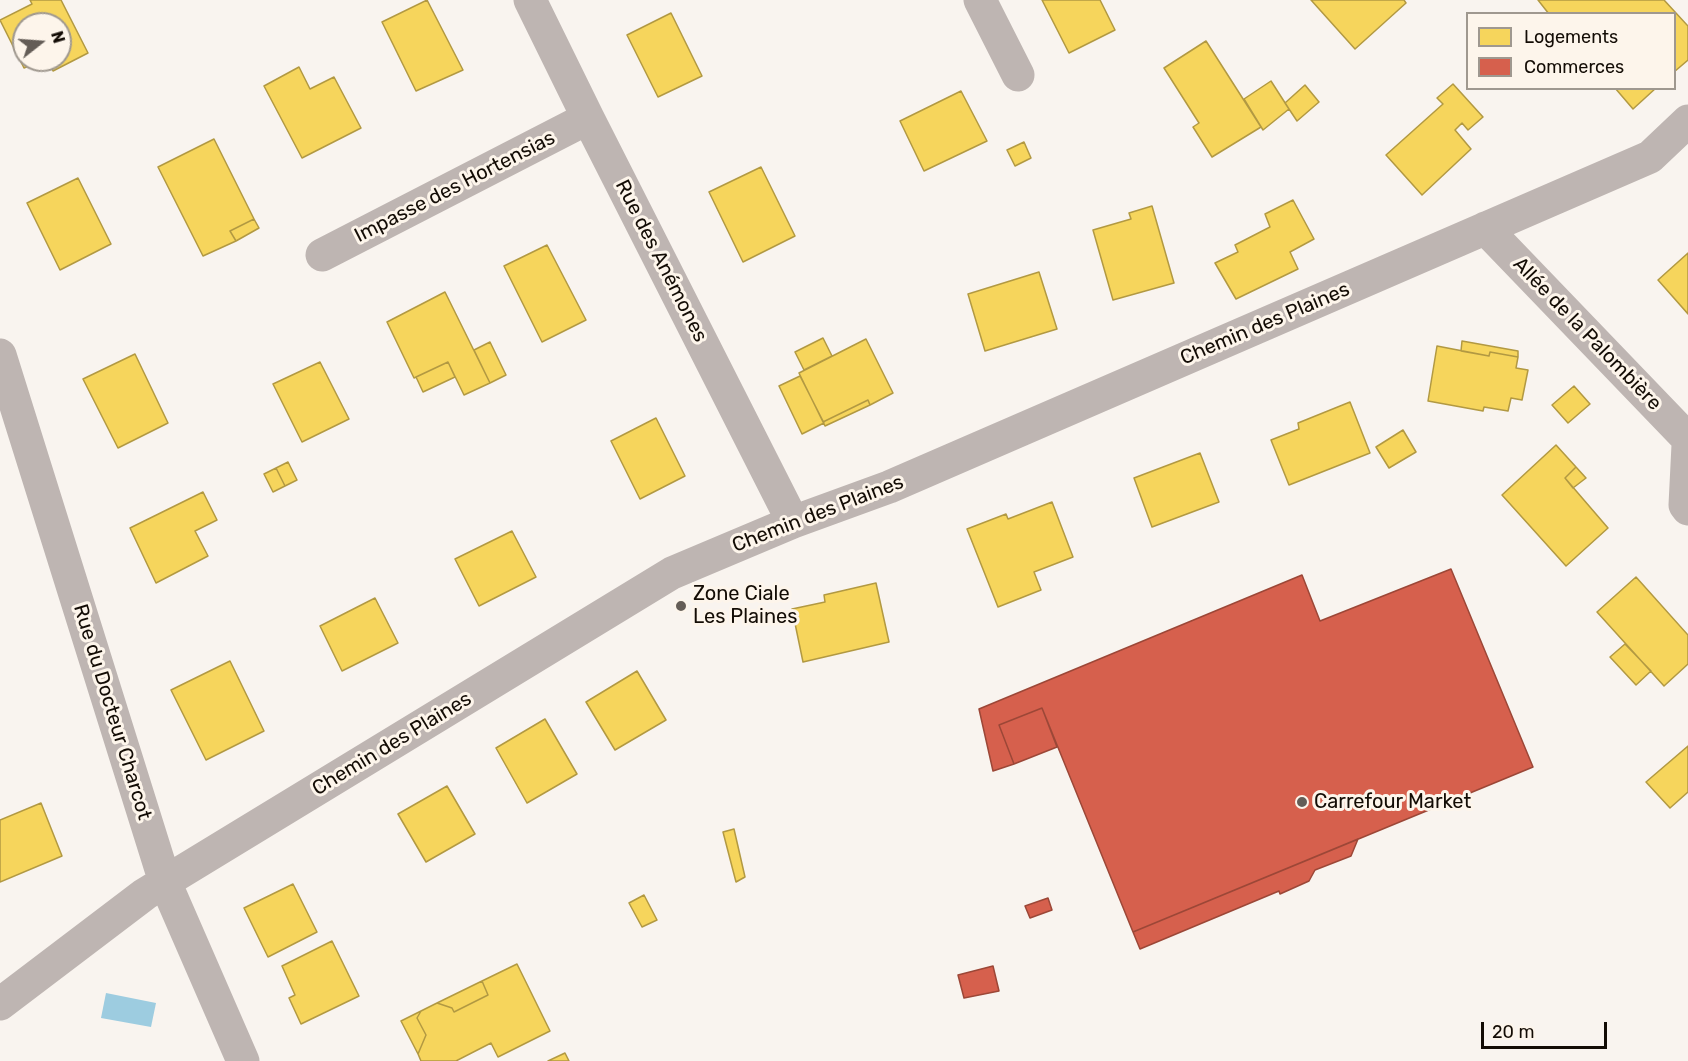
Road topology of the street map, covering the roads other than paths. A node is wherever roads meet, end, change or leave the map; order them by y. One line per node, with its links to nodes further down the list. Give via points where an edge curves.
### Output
1 (530, 0): 4 (street, Rue des Anémones)
2 (980, 0): 3 (street)
3 (1018, 75)
4 (588, 118): 7 (street, Impasse des Hortensias); 12 (street, Rue des Anémones)
5 (1688, 121): 6 (street, Chemin des Plaines, via 1650,157)
6 (1485, 228): 9 (street, Allée de la Palombière); 12 (street, Chemin des Plaines, via 889,487)
7 (322, 255)
8 (0, 355): 13 (street, Rue du Docteur Charcot)
9 (1688, 439)
10 (1688, 445): 11 (street)
11 (1688, 509)
12 (793, 522): 13 (street, Chemin des Plaines, via 672,573)
13 (165, 882): 14 (street, Chemin des Plaines); 15 (street, Rue du Docteur Charcot)
14 (0, 1004)
15 (243, 1061)

